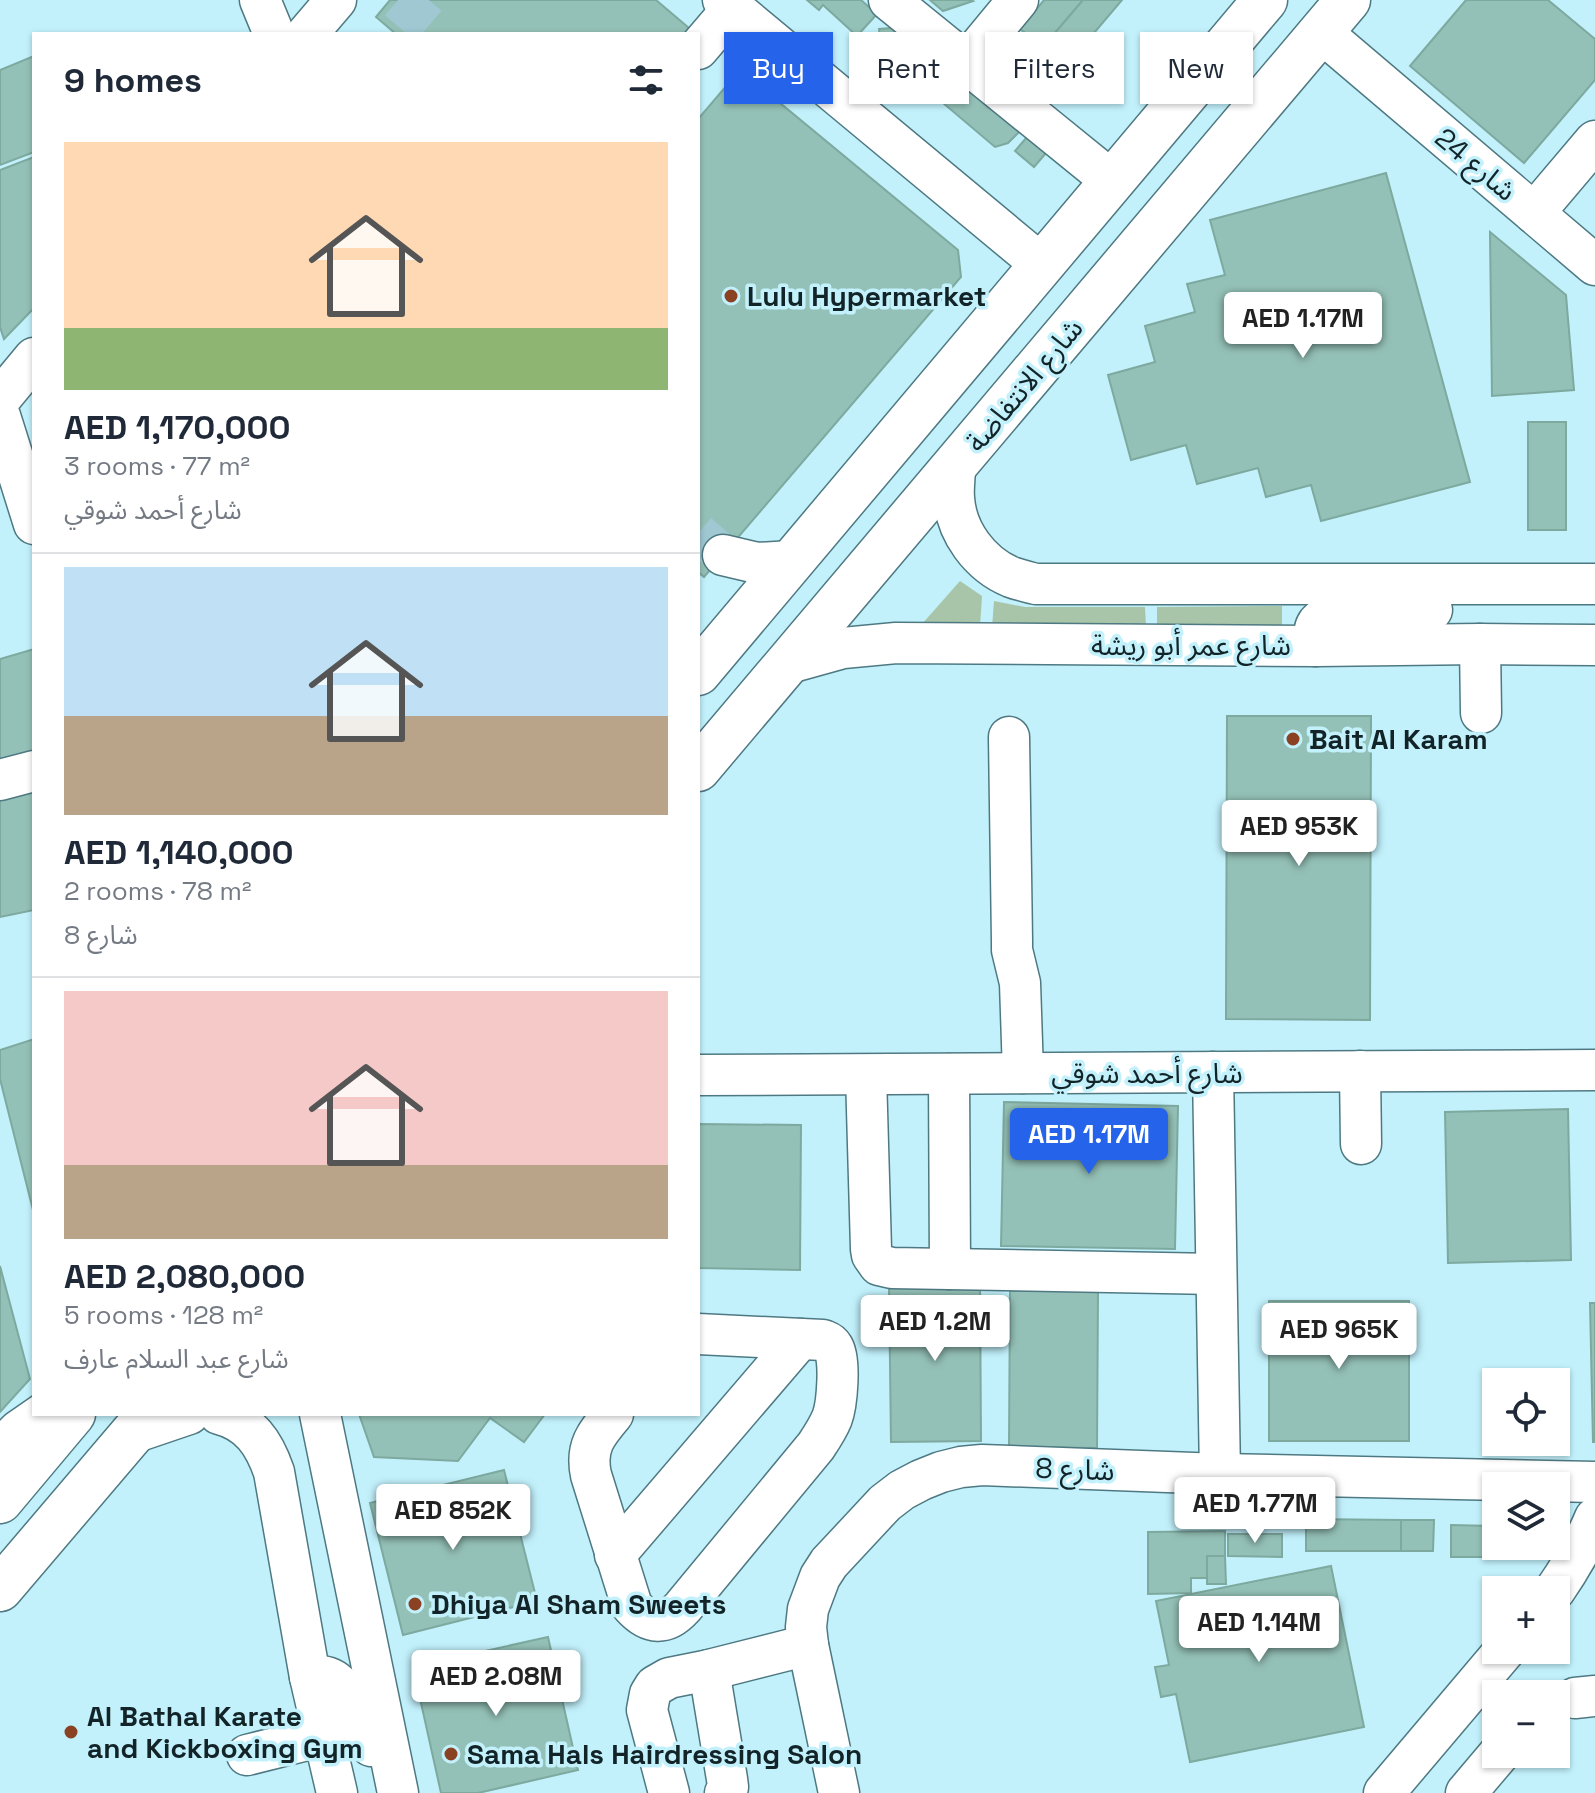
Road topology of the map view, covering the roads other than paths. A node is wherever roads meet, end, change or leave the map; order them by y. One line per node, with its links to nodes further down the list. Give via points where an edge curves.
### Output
1 (260, 0): 8 (street)
2 (336, 0): 9 (street)
3 (889, 0): 10 (street)
4 (1018, 0): 12 (street)
5 (1265, 0): 15 (main road)
6 (728, 4): 11 (street); 17 (street)
7 (1334, 16): 16 (street, شارع 24); 22 (main road, شارع الانتفاضة)
8 (273, 32)
9 (309, 32)
10 (928, 32)
11 (700, 46)
12 (969, 59)
13 (969, 65): 15 (street)
14 (1588, 162): 16 (street)
15 (1112, 181): 17 (main road)
16 (1534, 213): 18 (street, شارع 24)
17 (1042, 265): 25 (main road)
18 (1595, 265)
19 (32, 360): 20 (street)
20 (0, 399)
21 (0, 416): 23 (street)
22 (955, 466): 26 (street, via 953,500 973,549 1012,578 1036,584); 31 (main road, شارع الانتفاضة)
23 (20, 507)
24 (723, 555): 25 (street, via 757,563)
25 (792, 561): 32 (main road)
26 (1518, 584): 27 (street); 30 (street, via 1473,608 1326,616 1313,634)
27 (1595, 584)
28 (1480, 644): 29 (street, شارع عمر أبو ريشة); 30 (street, شارع عمر أبو ريشة); 33 (street)
29 (1595, 645)
30 (1316, 646): 31 (street, شارع عمر أبو ريشة, via 896,643 843,648)
31 (789, 663): 35 (main road, شارع الانتفاضة)
32 (700, 671)
33 (1481, 713)
34 (1009, 737): 41 (street, via 1012,941 1020,983)
35 (700, 767)
36 (32, 772): 37 (street)
37 (0, 780)
38 (1595, 1070): 39 (street, شارع أحمد شوقي)
39 (1360, 1071): 40 (street, شارع أحمد شوقي); 45 (street)
40 (1213, 1072): 41 (street, شارع أحمد شوقي); 47 (street)
41 (1023, 1073): 42 (street, شارع أحمد شوقي)
42 (949, 1074): 44 (street, شارع أحمد شوقي); 46 (street)
43 (700, 1075): 44 (street, شارع أحمد شوقي)
44 (866, 1075): 46 (street, via 872,1255 885,1267)
45 (1361, 1144)
46 (950, 1269): 47 (street)
47 (1216, 1274): 58 (street)
48 (700, 1334): 49 (street)
49 (800, 1339): 62 (street); 62 (street, via 829,1342 836,1352 837,1393 825,1433 677,1615 658,1621 639,1614)
50 (43, 1416): 57 (main road)
51 (71, 1416): 60 (main road)
52 (178, 1416): 56 (street)
53 (224, 1416): 68 (street, via 253,1432 274,1472)
54 (320, 1416): 72 (street)
55 (611, 1416): 62 (street, via 591,1445 589,1465)
56 (141, 1423): 64 (main road)
57 (0, 1452)
58 (1220, 1474): 59 (street, شارع 8); 65 (street, شارع 8, via 982,1465 921,1480 885,1503 829,1563 808,1609)
59 (1595, 1482)
60 (0, 1501)
61 (1595, 1518): 63 (street)
62 (615, 1555)
63 (1565, 1576)
64 (0, 1589)
65 (808, 1645): 67 (street); 76 (street, شارع 8)
66 (1493, 1664): 77 (street)
67 (709, 1670): 74 (street, via 669,1678 650,1694 647,1710); 75 (street)
68 (310, 1677): 69 (street); 72 (street, via 326,1676 341,1684 370,1745)
69 (323, 1736): 70 (street); 73 (street)
70 (247, 1755)
71 (1487, 1768): 78 (street)
72 (394, 1777)
73 (337, 1793)
74 (669, 1793)
75 (725, 1793)
76 (839, 1793)
77 (1384, 1793)
78 (1466, 1793)

